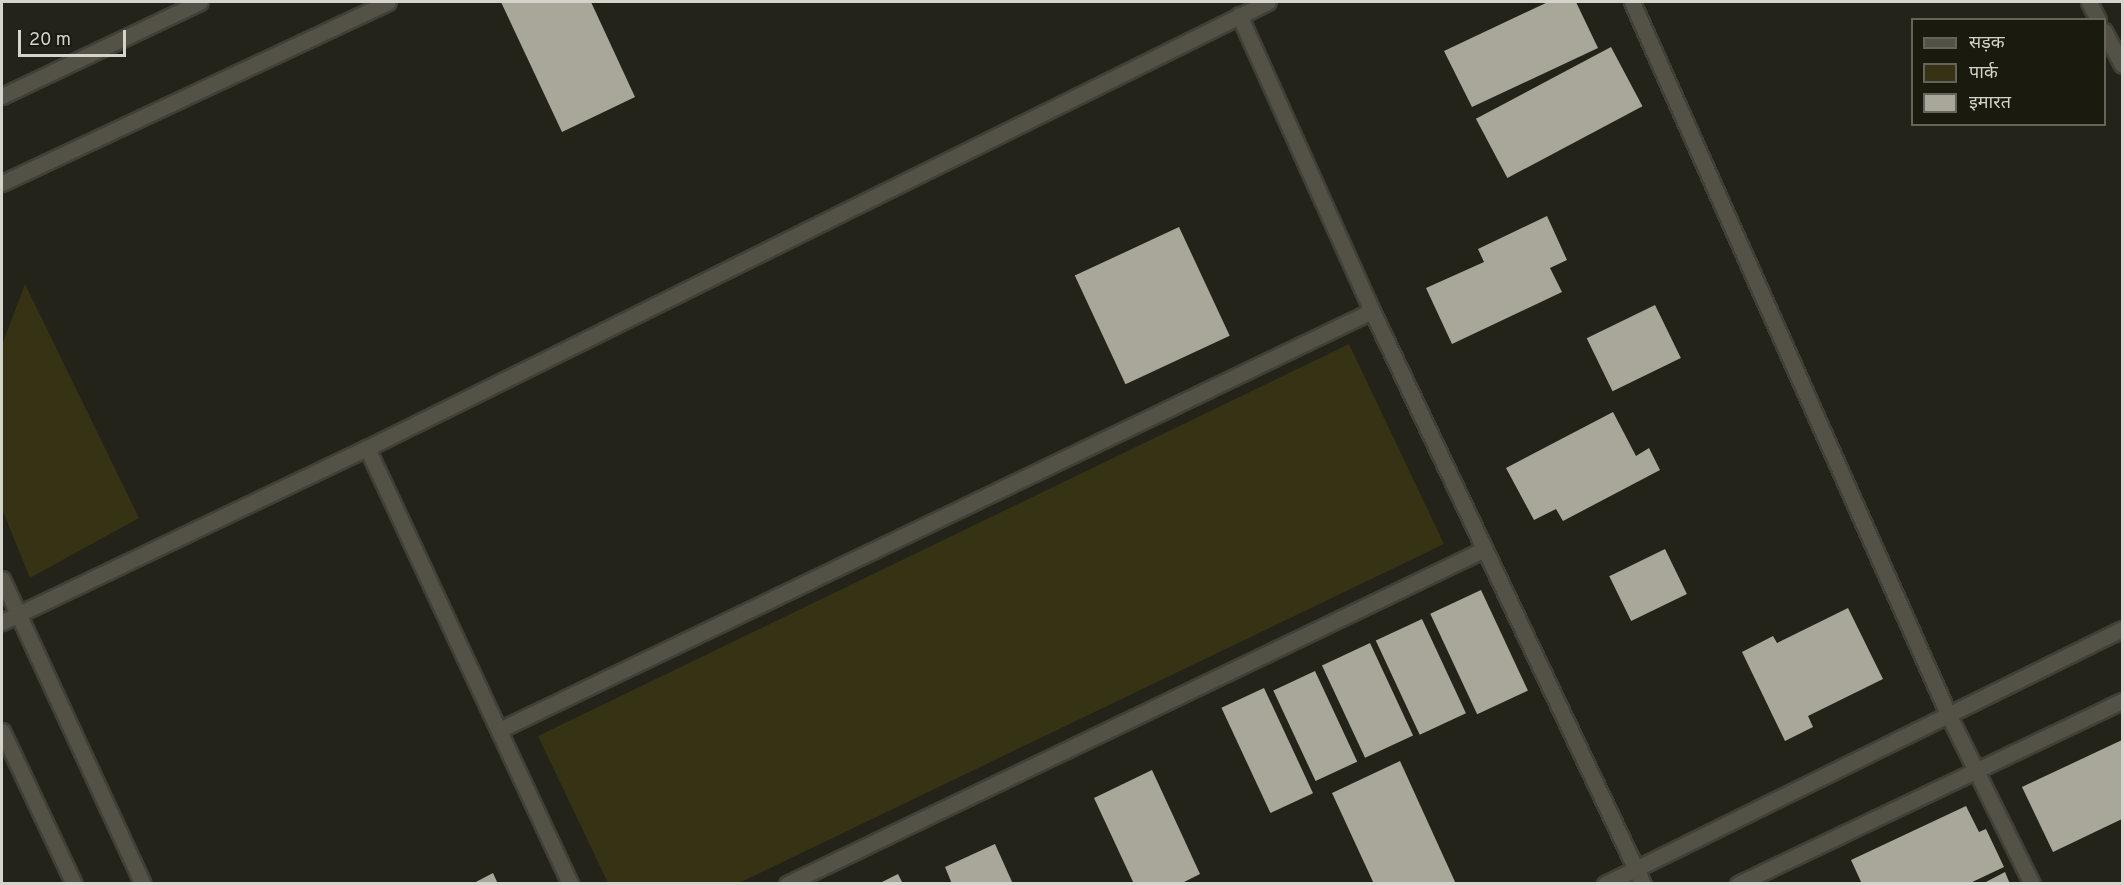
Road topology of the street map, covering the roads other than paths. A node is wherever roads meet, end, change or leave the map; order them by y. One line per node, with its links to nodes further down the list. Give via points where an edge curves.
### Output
1 (200, 2): 10 (street)
2 (388, 2): 11 (street)
3 (1268, 2): 6 (street)
4 (1632, 2): 20 (street)
5 (2089, 2): 7 (street)
6 (1239, 15): 12 (street); 13 (street)
7 (2097, 18)
8 (2106, 35): 9 (street)
9 (2122, 65)
10 (2, 96)
11 (2, 183)
12 (1372, 311): 14 (street); 21 (street)
13 (367, 448): 16 (street); 21 (street)
14 (1485, 549): 24 (street); 28 (street)
15 (2, 579): 16 (street)
16 (18, 614): 17 (street); 26 (street)
17 (2, 622)
18 (2122, 629): 20 (street)
19 (2122, 701): 23 (street)
20 (1949, 716): 23 (street); 24 (street)
21 (499, 730): 27 (street)
22 (2, 731): 25 (street)
23 (1976, 772): 31 (street); 32 (street)
24 (1636, 868): 29 (street); 30 (street)
25 (74, 884)
26 (143, 884)
27 (570, 884)
28 (787, 884)
29 (1605, 884)
30 (1643, 884)
31 (1738, 884)
32 (2032, 884)

